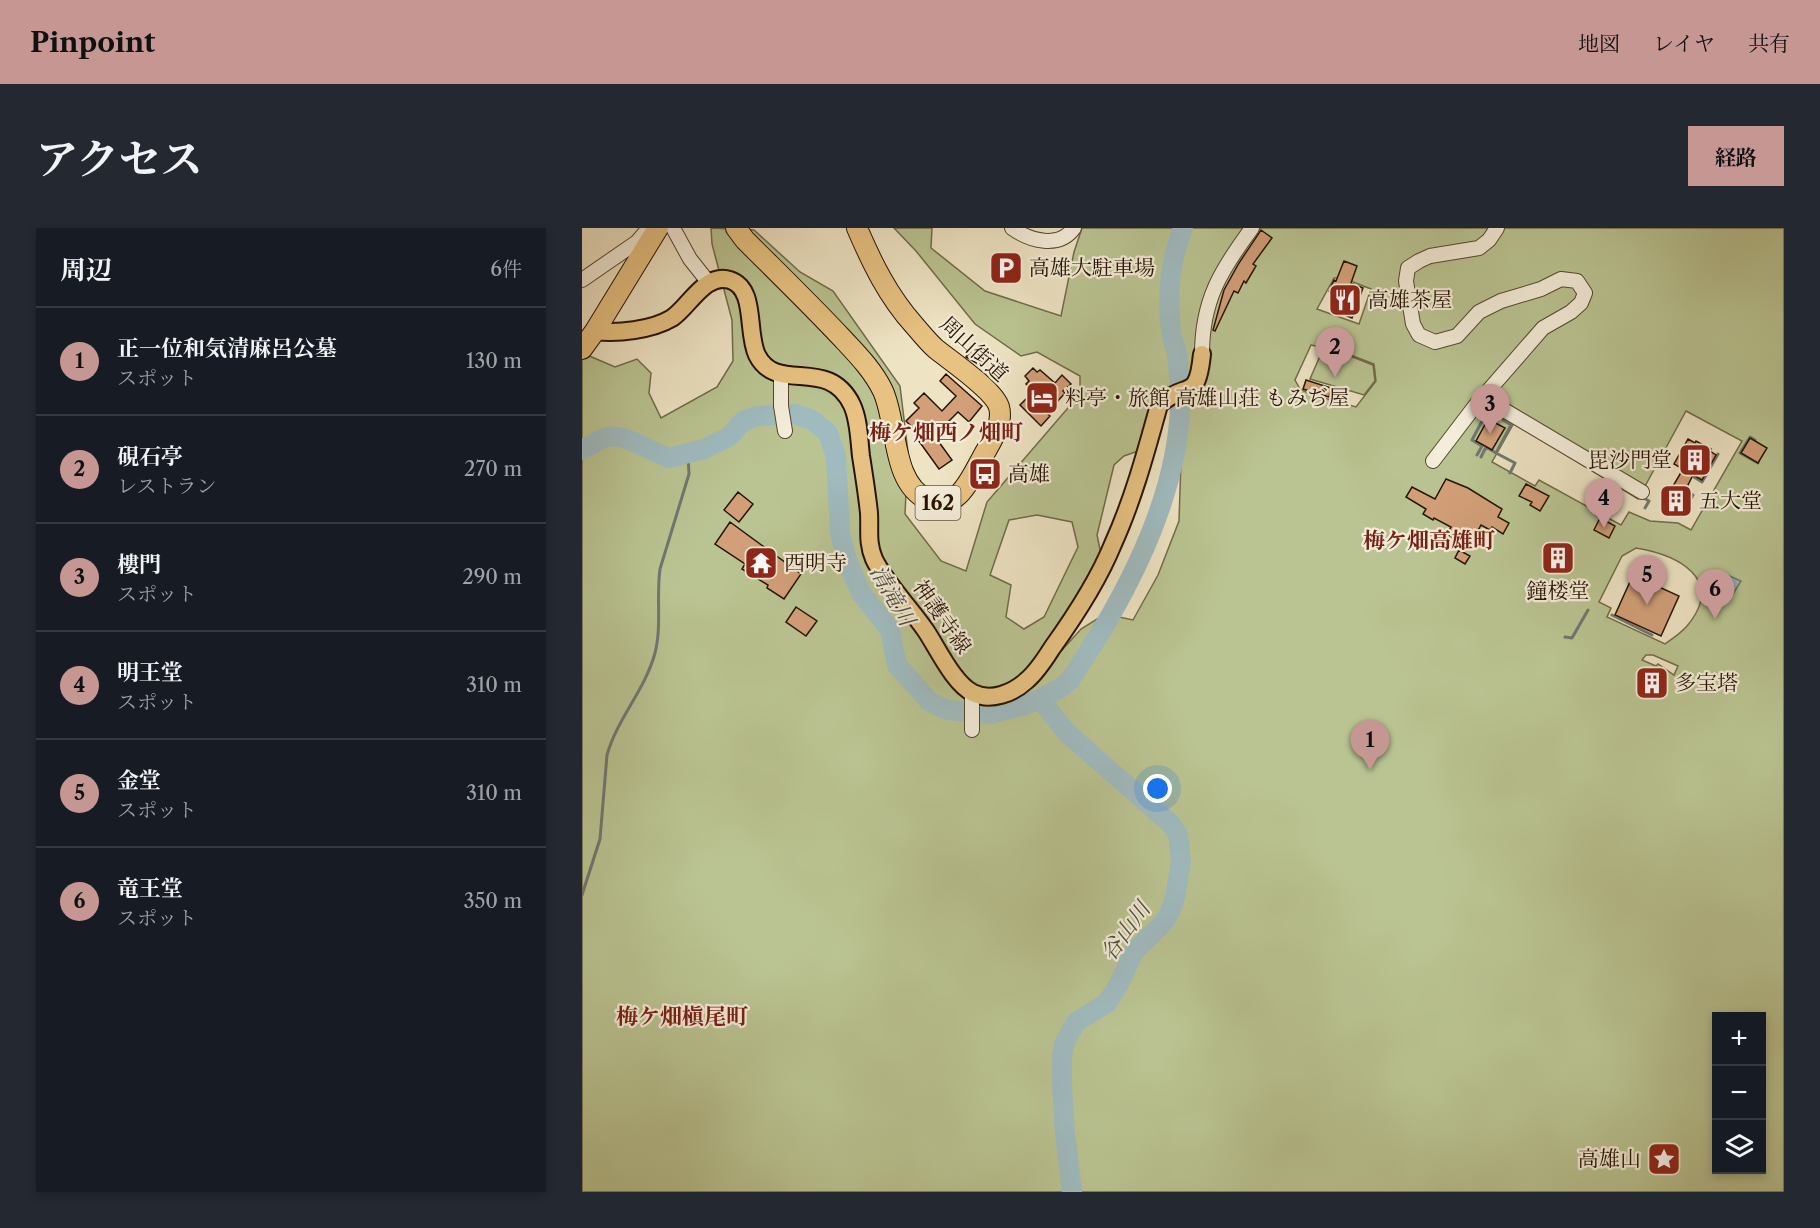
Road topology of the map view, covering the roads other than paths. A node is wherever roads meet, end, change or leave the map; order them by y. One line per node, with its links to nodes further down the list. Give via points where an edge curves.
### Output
1 (649, 228): 10 (street, via 637,242)
2 (658, 228): 12 (highway)
3 (673, 228): 11 (street)
4 (736, 228): 5 (highway, 周山街道 / 162, via 863,361 880,386 911,488 930,502 954,500 994,435 999,407 989,393 912,323 883,284)
5 (856, 228)
6 (1012, 228): 7 (street, via 1030,238 1048,241 1062,239)
7 (1074, 228)
8 (1252, 228): 13 (street, via 1210,297 1202,331)
9 (1497, 228): 15 (street, via 1479,248 1430,256 1408,268 1406,281 1413,324 1419,335 1435,342 1457,336 1479,312 1562,279 1578,281 1585,292 1581,303 1571,312 1542,328)
10 (582, 280)
11 (709, 283): 12 (main road, via 671,319); 14 (main road, via 731,280 744,291 757,355 773,372)
12 (587, 340)
13 (1202, 354): 19 (main road, via 1198,382 1160,405 1113,546 1070,623 1026,682 997,696)
14 (781, 374): 16 (street); 19 (main road, 神護寺線, via 819,377 843,389 856,414 868,536 876,564)
15 (1487, 394): 17 (street); 18 (street, via 1504,410)
16 (785, 431)
17 (1433, 461)
18 (1642, 492)
19 (972, 695): 20 (street)
20 (972, 730)

